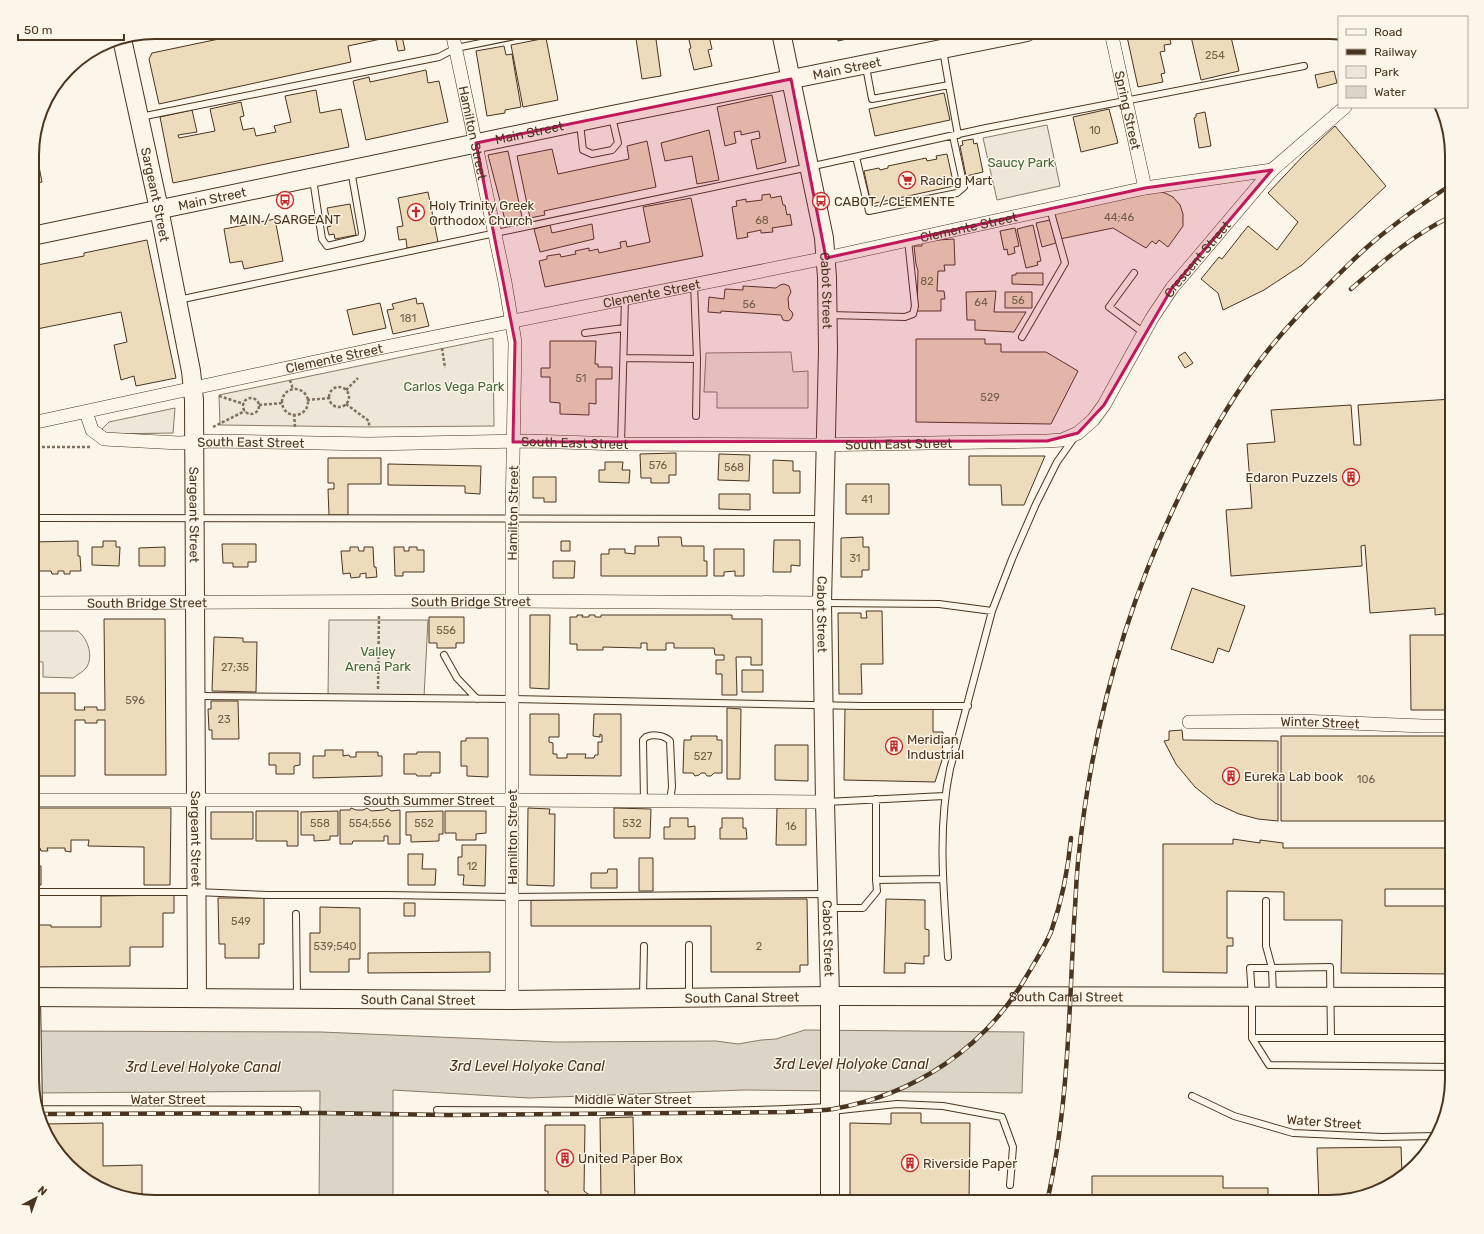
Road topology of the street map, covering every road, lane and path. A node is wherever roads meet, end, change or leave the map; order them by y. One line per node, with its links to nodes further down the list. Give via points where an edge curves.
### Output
1 (454, 39): 7 (street, Hamilton Street)
2 (500, 39): 7 (lane)
3 (783, 39): 11 (street, Cabot Street)
4 (992, 39): 8 (street, Main Street)
5 (1113, 39): 13 (street, Spring Street)
6 (123, 44): 16 (street, Sargeant Street)
7 (456, 48): 16 (lane, via 439,57); 19 (street, Hamilton Street)
8 (943, 49): 9 (street, Main Street); 12 (lane)
9 (865, 64): 11 (street, Main Street); 12 (lane, via 872,99)
10 (1304, 66): 13 (lane)
11 (791, 79): 15 (street, Main Street); 21 (street, Cabot Street)
12 (949, 85): 18 (lane)
13 (1126, 101): 18 (lane); 25 (street, Spring Street)
14 (1345, 108): 23 (street, Crescent Street)
15 (612, 115): 17 (street, Main Street); 17 (lane, via 618,143 612,150 592,154 583,150)
16 (139, 118): 26 (street, Sargeant Street)
17 (579, 122): 19 (street, Main Street)
18 (955, 135): 20 (lane); 20 (lane, via 964,187 957,193 935,198 869,211)
19 (476, 143): 22 (street, Main Street); 28 (street, Hamilton Street)
20 (856, 157): 21 (lane)
21 (810, 168): 28 (lane); 31 (street, Cabot Street)
22 (351, 169): 24 (street, Main Street); 24 (lane, via 361,238 327,246 322,239)
23 (1272, 170): 25 (street, Clemente Street); 39 (street, Crescent Street, via 1172,288)
24 (313, 177): 26 (street, Main Street)
25 (1145, 188): 27 (street, Clemente Street)
26 (159, 209): 29 (street, Main Street); 35 (street, Sargeant Street)
27 (1050, 209): 30 (street, Clemente Street); 41 (lane, via 1065,263)
28 (495, 234): 35 (lane); 37 (street, Hamilton Street)
29 (39, 235)
30 (908, 240): 31 (street, Clemente Street); 36 (lane, via 915,306 913,314 905,317)
31 (826, 258): 33 (street, Clemente Street); 36 (street, Cabot Street)
32 (1134, 273): 39 (lane, via 1109,307)
33 (694, 284): 34 (street, Clemente Street); 44 (lane)
34 (625, 298): 37 (street, Clemente Street); 38 (lane)
35 (176, 301): 48 (street, Sargeant Street)
36 (828, 316): 70 (street, Cabot Street)
37 (512, 321): 48 (street, Clemente Street); 67 (street, Hamilton Street, via 515,342)
38 (624, 328): 40 (lane); 43 (lane)
39 (1144, 332): 66 (street, Crescent Street, via 1104,405 1093,420)
40 (585, 333)
41 (1022, 337)
42 (442, 347): 45 (path)
43 (624, 358): 44 (lane); 69 (lane)
44 (697, 359): 61 (lane)
45 (446, 368)
46 (358, 378): 50 (path)
47 (290, 379): 49 (path)
48 (193, 387): 59 (street, Clemente Street); 68 (street, Sargeant Street)
49 (293, 389): 53 (path, via 303,392); 54 (path, via 284,394)
50 (346, 390): 52 (path, via 336,388 331,392); 56 (path, via 349,395)
51 (216, 396): 55 (path)
52 (330, 398): 53 (path); 56 (path, via 335,406)
53 (307, 400): 60 (path, via 306,408)
54 (282, 403): 57 (path); 60 (path, via 288,413)
55 (244, 404): 57 (path, via 252,399); 58 (path)
56 (346, 404): 65 (path, via 369,421)
57 (259, 405): 58 (path, via 254,414)
58 (245, 411): 63 (path)
59 (86, 412): 62 (street, Clemente Street); 68 (street, South East Street, via 92,430 104,439)
60 (294, 414): 64 (path)
61 (696, 416)
62 (39, 422)
63 (212, 427)
64 (295, 427)
65 (369, 427)
66 (1078, 433): 70 (street, South East Street, via 1062,440 1047,441); 82 (lane, via 1057,462 1036,504)
67 (513, 442): 68 (street, South East Street); 69 (street, South East Street); 75 (street, Hamilton Street)
68 (194, 443): 74 (street, Sargeant Street)
69 (621, 444): 70 (street, South East Street)
70 (825, 444): 76 (street, Cabot Street)
71 (39, 447): 72 (path)
72 (94, 447)
73 (39, 518): 74 (lane)
74 (195, 518): 75 (lane); 80 (street, Sargeant Street)
75 (512, 518): 76 (lane); 77 (street, Hamilton Street)
76 (824, 519): 81 (street, Cabot Street)
77 (512, 601): 78 (street, South Bridge Street); 81 (street, South Bridge Street); 87 (street, Hamilton Street)
78 (379, 602): 80 (street, South Bridge Street); 85 (path)
79 (39, 603): 80 (street, South Bridge Street)
80 (195, 603): 84 (street, Sargeant Street)
81 (822, 603): 82 (lane, South Bridge Street, via 939,604); 88 (street, Cabot Street)
82 (992, 611): 89 (lane)
83 (444, 655): 86 (lane, via 457,678)
84 (195, 696): 85 (lane); 96 (street, Sargeant Street)
85 (378, 698): 86 (lane)
86 (478, 699): 87 (lane)
87 (512, 699): 88 (lane); 95 (street, Hamilton Street)
88 (823, 704): 89 (lane); 99 (street, Cabot Street)
89 (968, 706): 92 (lane)
90 (1188, 722): 91 (street, Winter Street, via 1299,721)
91 (1445, 726)
92 (944, 796): 93 (lane); 100 (lane)
93 (876, 799): 99 (lane); 101 (lane)
94 (39, 800): 96 (street, South Summer Street)
95 (512, 800): 96 (street, South Summer Street); 97 (street, South Summer Street); 104 (street, Hamilton Street)
96 (195, 801): 103 (street, Sargeant Street)
97 (644, 801): 98 (street, South Summer Street); 98 (lane, via 643,740 650,735 664,736 670,741)
98 (670, 801): 99 (street, South Summer Street)
99 (825, 802): 105 (street, Cabot Street)
100 (943, 879): 101 (lane); 110 (lane)
101 (876, 880): 105 (lane, via 877,891 863,908)
102 (39, 892): 103 (lane)
103 (196, 892): 104 (lane); 117 (street, Sargeant Street)
104 (513, 898): 105 (lane); 121 (street, Hamilton Street)
105 (827, 901): 122 (street, Cabot Street)
106 (1266, 901): 111 (lane, via 1266,946)
107 (296, 914): 118 (lane)
108 (689, 945): 120 (lane)
109 (644, 946): 119 (lane)
110 (948, 957)
111 (1272, 968): 113 (lane, via 1250,968); 114 (lane); 115 (lane, via 1330,967)
112 (39, 997): 117 (street, South Canal Street)
113 (1252, 997): 114 (street, South Canal Street); 122 (street, South Canal Street); 123 (lane)
114 (1274, 997): 115 (street, South Canal Street)
115 (1330, 997): 116 (street, South Canal Street); 124 (lane)
116 (1445, 997)
117 (197, 998): 118 (street, South Canal Street)
118 (297, 998): 121 (street, South Canal Street)
119 (643, 998): 120 (street, South Canal Street); 121 (street, South Canal Street)
120 (689, 998): 122 (street, South Canal Street)
121 (512, 1000)
122 (830, 1004): 128 (street, Cabot Street)
123 (1252, 1038): 124 (lane); 126 (lane, via 1269,1064)
124 (1331, 1038): 125 (lane)
125 (1445, 1038)
126 (1445, 1068)
127 (1192, 1096): 132 (lane, Water Street, via 1234,1116 1293,1133)
128 (830, 1106): 131 (lane, Middle Water Street, via 692,1111); 133 (lane, Middle Water Street, via 943,1106 1002,1117 1013,1147); 134 (street, Cabot Street)
129 (43, 1109): 130 (lane, Water Street)
130 (298, 1110)
131 (437, 1110)
132 (1430, 1136)
133 (1010, 1185)
134 (830, 1195)

